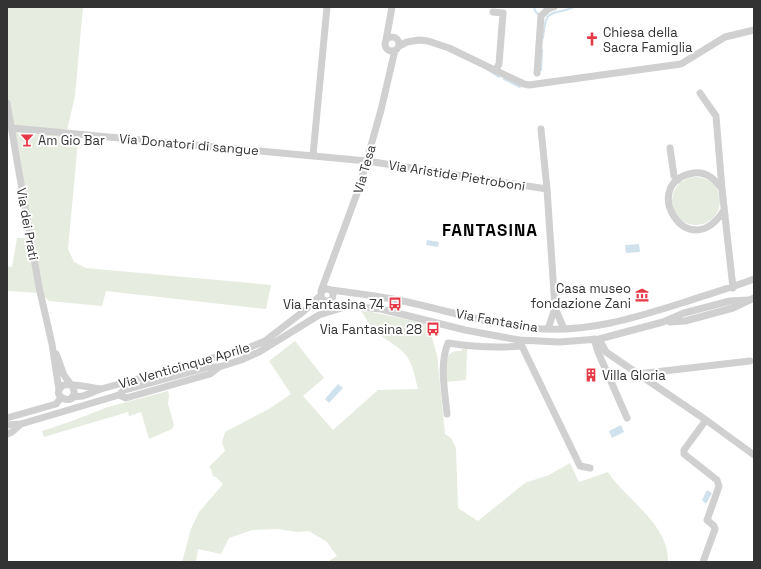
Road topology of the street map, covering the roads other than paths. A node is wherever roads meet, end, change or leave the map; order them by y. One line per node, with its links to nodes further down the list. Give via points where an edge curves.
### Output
1 (327, 7): 18 (street)
2 (392, 7): 5 (street)
3 (554, 7): 12 (street, via 541,16)
4 (493, 12): 11 (street, via 503,13 499,64)
5 (389, 27): 7 (street); 8 (street)
6 (754, 30): 11 (street, via 725,36 681,64 671,66 529,85)
7 (395, 37): 8 (street); 9 (street); 10 (street, via 398,41)
8 (386, 40): 10 (street, via 385,45)
9 (407, 42): 10 (street); 11 (street, via 428,41)
10 (394, 48): 19 (street, Via Tesa)
11 (496, 70)
12 (537, 73)
13 (700, 93): 22 (street, via 716,116)
14 (7, 103): 15 (street, Via dei Prati)
15 (12, 128): 18 (street, Via Donatori di sangue); 36 (street, Via dei Prati, via 39,287)
16 (541, 129): 21 (street, Via Aristide Pietroboni)
17 (670, 148): 20 (street, via 674,176)
18 (313, 155): 19 (street, Via Donatori di sangue)
19 (367, 161): 21 (street, Via Aristide Pietroboni); 26 (street, Via Tesa)
20 (678, 180): 22 (street, via 687,174 707,175); 23 (street, via 668,198 673,218 681,225 690,229 710,226)
21 (547, 189): 30 (street, Via Aristide Pietroboni)
22 (722, 189): 23 (street)
23 (724, 210): 25 (street)
24 (754, 279): 25 (street, Via Fantasina)
25 (733, 288): 33 (street, Via Fantasina, via 635,318 596,327)
26 (325, 291): 27 (street, Via Fantasina); 29 (street, via 333,295); 29 (street, via 322,300); 31 (street, Via Venticinque Aprile)
27 (354, 293): 29 (street, Via Fantasina); 32 (street, Via Fantasina, via 402,301 506,325)
28 (751, 299): 34 (street, Via Fantasina, via 733,308 685,321 663,322)
29 (329, 300): 31 (street, Via Venticinque Aprile)
30 (555, 308): 32 (street, Via Aristide Pietroboni); 33 (street, Via Aristide Pietroboni)
31 (304, 311): 40 (street, Via Venticinque Aprile, via 265,341 248,348)
32 (548, 329): 33 (street, Via Fantasina)
33 (564, 329)
34 (597, 339): 35 (street, Via Fantasina); 38 (street, via 606,352); 48 (street, via 598,352)
35 (520, 343): 44 (street, Via Venticinque Aprile, via 381,309 348,306 319,315 242,360 124,390 119,395); 46 (street, via 492,348 448,343 443,363); 54 (street, Via Fantasina, via 580,466)
36 (52, 344): 39 (street, Via dei Prati); 41 (street, Via dei Prati)
37 (750, 361): 38 (street)
38 (638, 374): 49 (street)
39 (71, 386): 40 (street, Via Venticinque Aprile); 41 (street, via 64,385); 43 (street, Via dei Prati, via 74,390)
40 (101, 389): 43 (street, Via Venticinque Aprile)
41 (59, 390): 42 (street, Via dei Prati)
42 (62, 398): 43 (street); 45 (street, Via dei Prati); 47 (street, via 56,404)
43 (72, 398): 44 (street, Via dei Prati)
44 (76, 408): 45 (street, Via Venticinque Aprile)
45 (64, 411): 50 (street, Via Venticinque Aprile)
46 (447, 414)
47 (7, 418)
48 (627, 418)
49 (706, 420): 53 (street); 55 (street, via 684,450 684,454 717,480 719,486 707,520 715,529)
50 (21, 424): 51 (street, Via Venticinque Aprile); 52 (street, Via Venticinque Aprile)
51 (7, 425)
52 (7, 434)
53 (754, 455)
54 (590, 468)
55 (703, 562)

